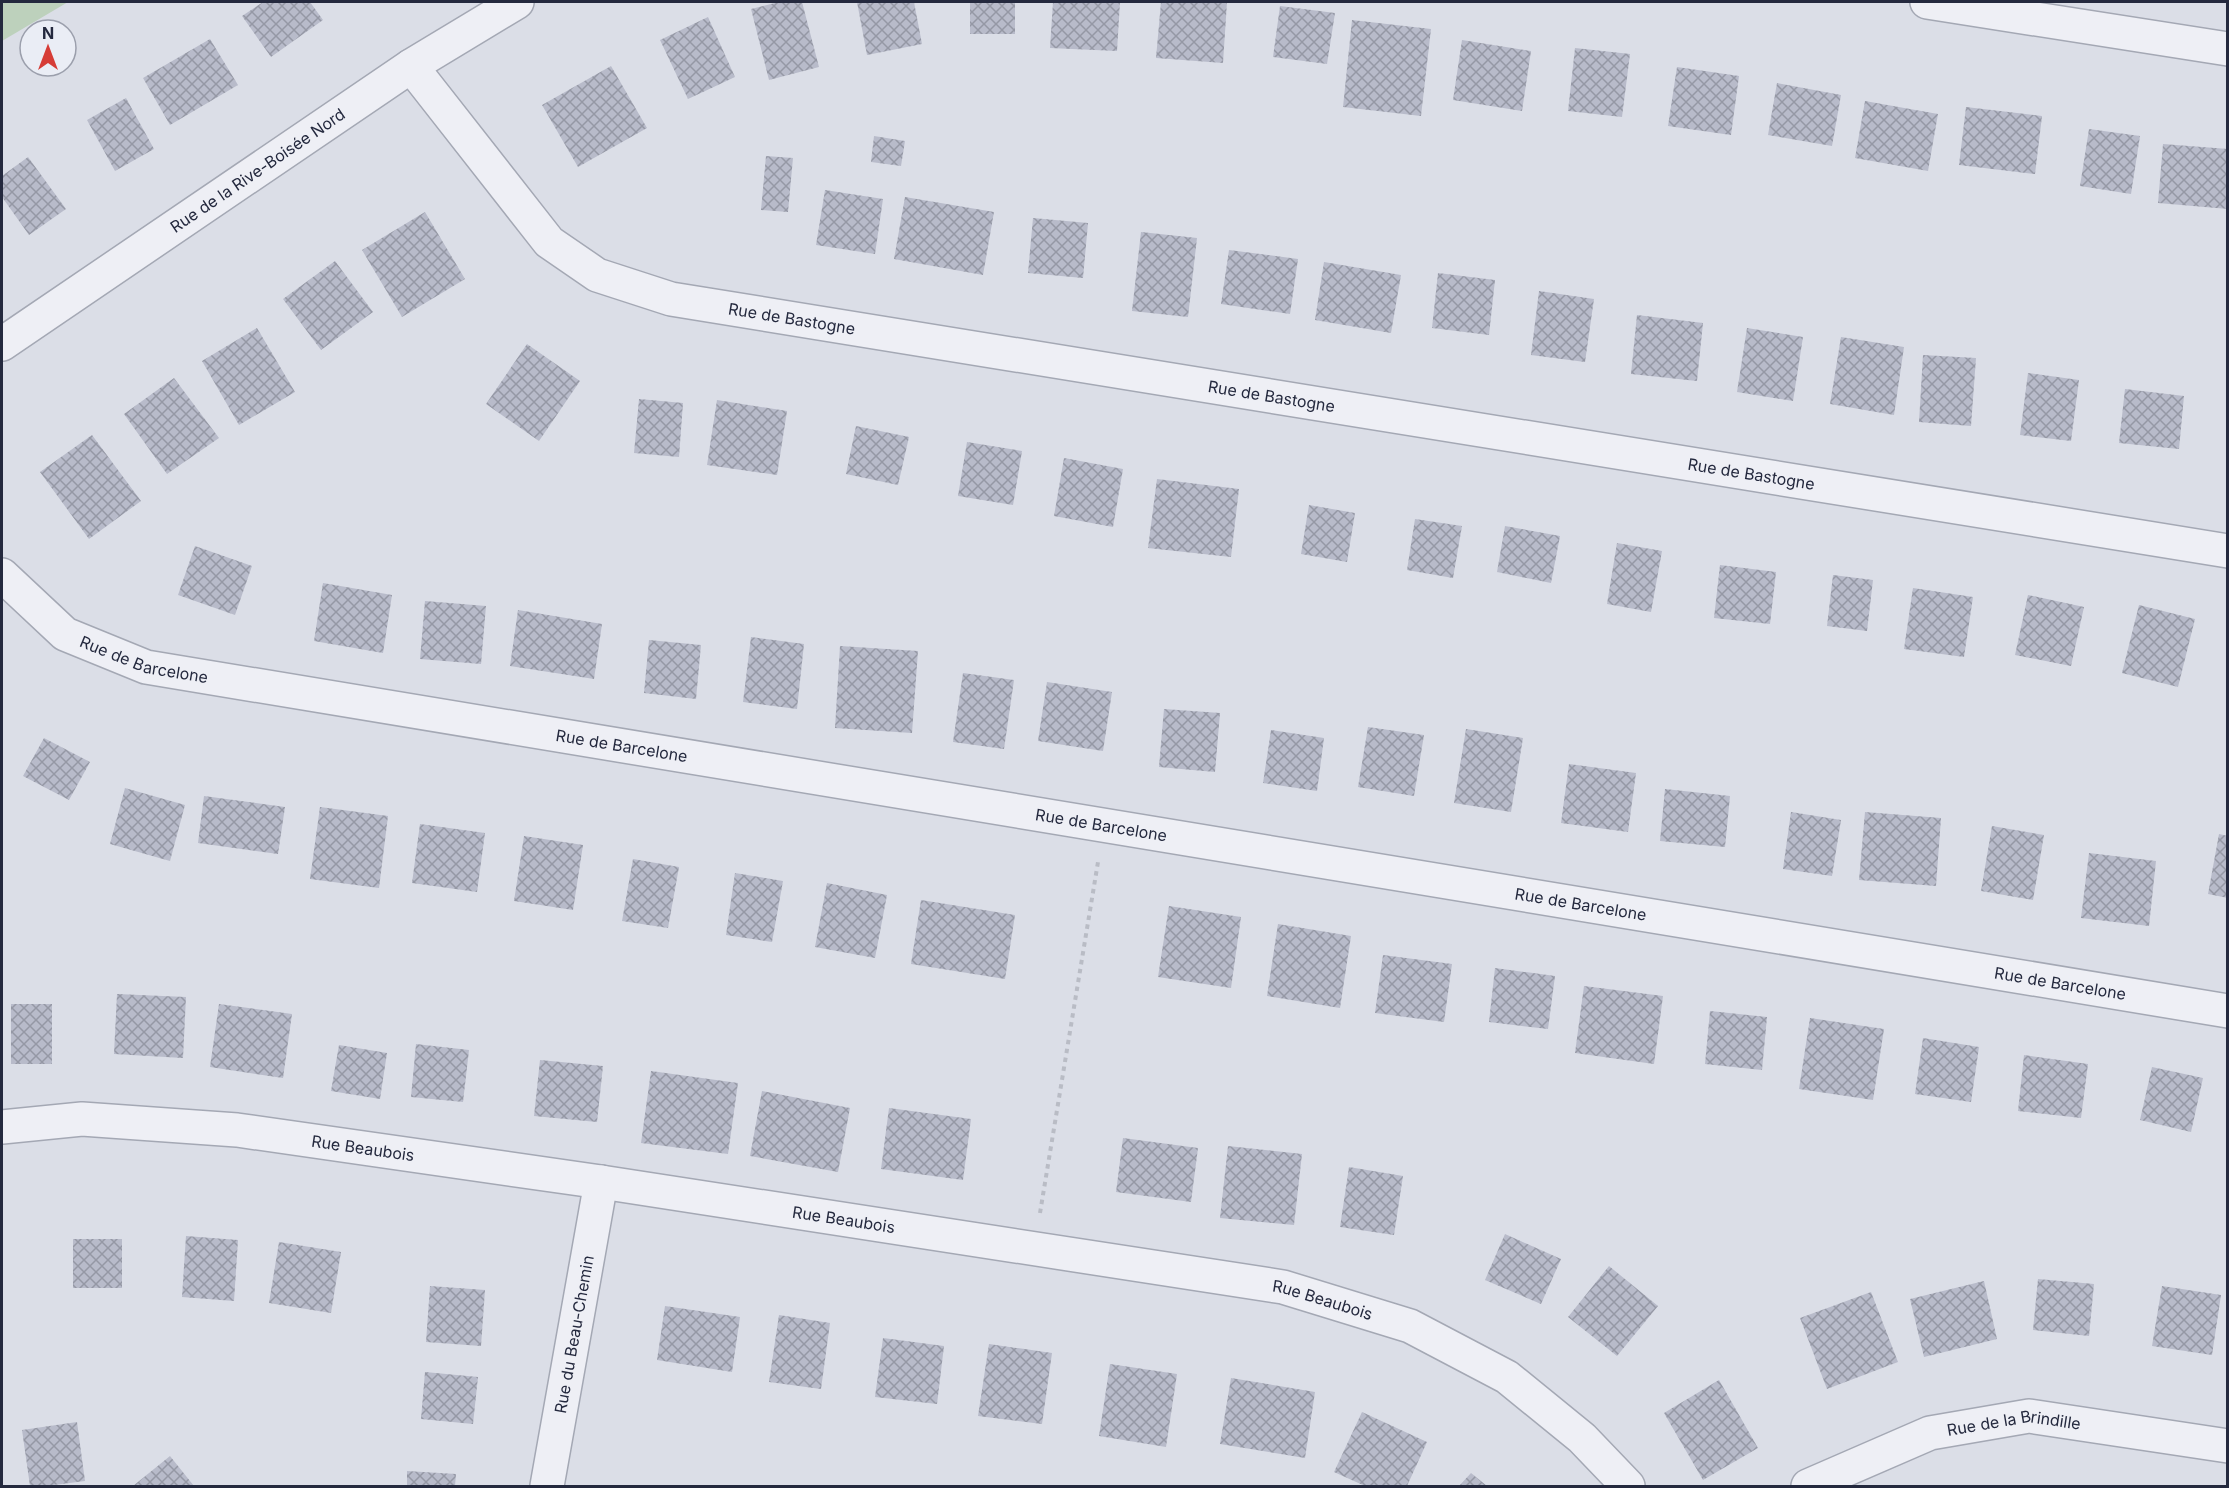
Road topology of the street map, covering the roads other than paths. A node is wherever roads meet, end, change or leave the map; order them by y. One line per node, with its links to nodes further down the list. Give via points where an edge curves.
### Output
1 (517, 2): 4 (street, Rue de la Rive-Boisée Nord)
2 (1927, 2): 3 (street)
3 (2228, 49)
4 (411, 66): 5 (street, Rue de la Rive-Boisée Nord); 6 (street, Rue de Bastogne, via 549,242 597,274 671,299)
5 (2, 344)
6 (2228, 551)
7 (2, 575): 8 (street, Rue de Barcelone, via 65,634 146,667)
8 (2228, 1011)
9 (2, 1127): 10 (street, Rue Beaubois, via 82,1119 237,1130)
10 (601, 1182): 12 (street, Rue du Beau-Chemin); 13 (street, Rue Beaubois, via 1283,1287 1410,1326 1507,1377 1581,1438)
11 (2228, 1446): 14 (street, Rue de la Brindille, via 2029,1416 1930,1433)
12 (547, 1486)
13 (1628, 1486)
14 (1808, 1486)

